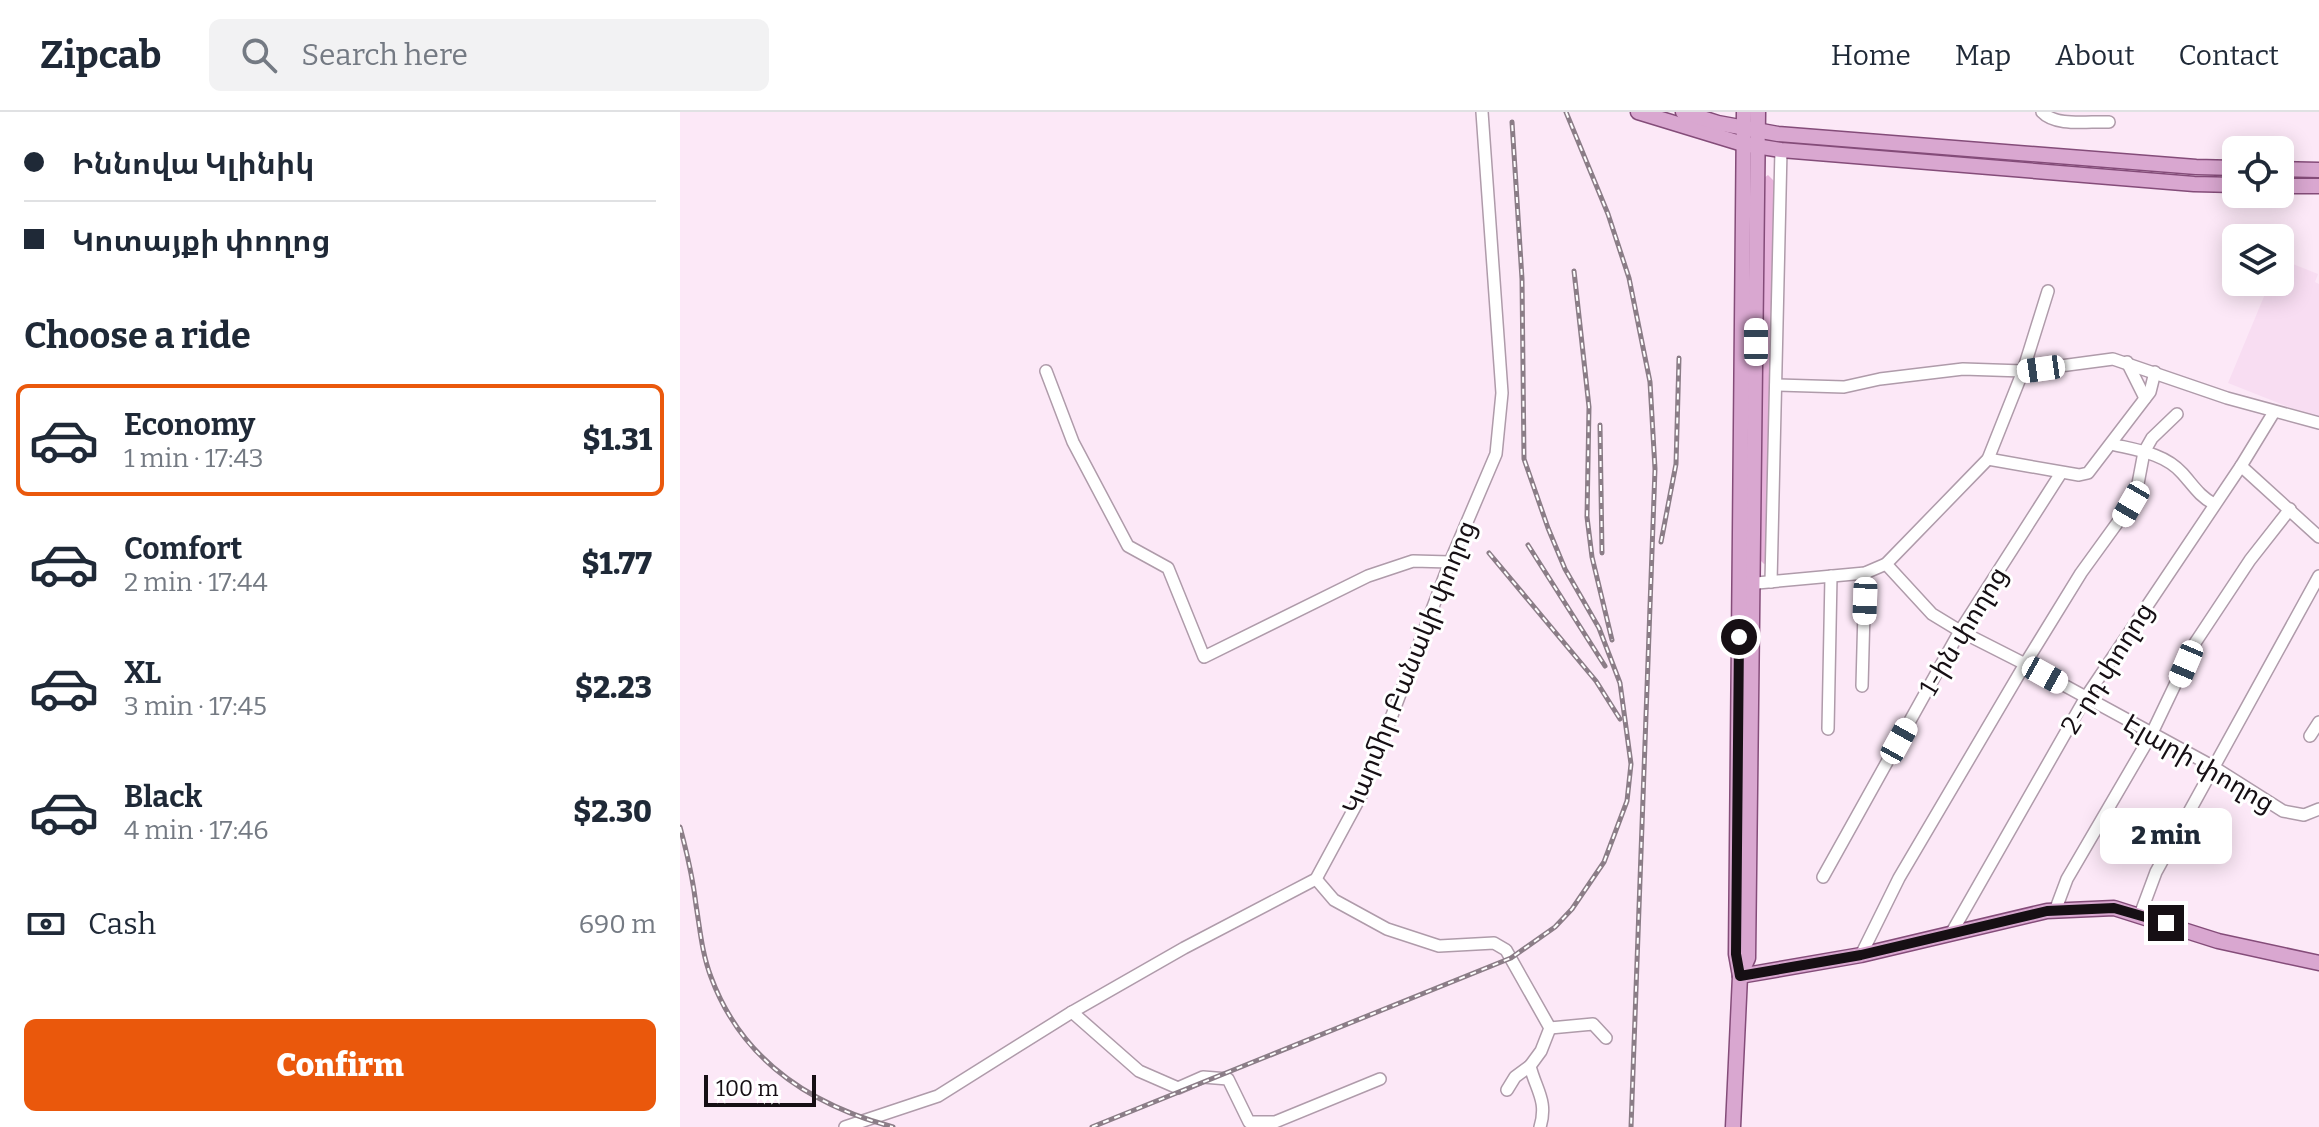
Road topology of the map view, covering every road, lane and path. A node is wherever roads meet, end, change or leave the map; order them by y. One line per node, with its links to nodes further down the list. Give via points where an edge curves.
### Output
1 (1482, 112): 35 (street, Կարմիր Բանակի փողոց, via 1502,393 1496,454)
2 (1638, 112): 9 (main road)
3 (1683, 112): 8 (main road)
4 (1744, 112): 8 (main road)
5 (1758, 112): 8 (main road)
6 (2042, 112): 7 (street, via 2058,121)
7 (2109, 122)
8 (1751, 130): 9 (main road); 11 (main road)
9 (1750, 146): 10 (main road); 41 (main road)
10 (1781, 150): 14 (main road); 22 (street)
11 (2222, 167)
12 (2294, 169): 13 (main road)
13 (2319, 170)
14 (2222, 185)
15 (2294, 186): 16 (main road)
16 (2319, 186)
17 (2048, 291): 20 (street)
18 (2127, 362): 20 (street, via 2113,359); 21 (street); 23 (street)
19 (1046, 371): 35 (street, via 1073,442 1128,546 1168,568 1204,657 1368,576 1413,561)
20 (2023, 371): 22 (street, via 1963,369 1844,387); 29 (street)
21 (2155, 372): 23 (street); 24 (street)
22 (1776, 385): 40 (street)
23 (2145, 398): 27 (street)
24 (2274, 412): 26 (street); 30 (street, 2-րդ փողոց)
25 (2177, 414): 28 (street)
26 (2319, 423)
27 (2111, 444): 28 (street); 31 (street, via 2088,473)
28 (2144, 452): 32 (street, via 2181,471); 43 (street, via 2131,504 2085,566)
29 (1988, 459): 31 (street); 36 (street)
30 (2241, 466): 32 (street, 2-րդ փողոց); 33 (street)
31 (2061, 473): 42 (street, 1-ին փողոց)
32 (2214, 504): 45 (street, 2-րդ փողոց)
33 (2290, 509): 34 (street); 48 (street, via 2195,643)
34 (2319, 537)
35 (1450, 562): 53 (street, Կարմիր Բանակի փողոց, via 1363,792)
36 (1886, 564): 37 (street); 42 (street, Էլարի փողոց, via 1932,614)
37 (1865, 573): 38 (street); 44 (street)
38 (1831, 576): 40 (street); 47 (street)
39 (2319, 576): 50 (street)
40 (1771, 582): 41 (street)
41 (1747, 584): 59 (main road, via 1736,954)
42 (1960, 631): 43 (street, Էլարի փողոց); 52 (street, 1-ին փողոց)
43 (2025, 664): 45 (street, Էլարի փողոց); 57 (street, via 1899,878)
44 (1862, 686)
45 (2086, 697): 48 (street, Էլարի փողոց); 56 (street, 2-րդ փողոց)
46 (2319, 722): 49 (street)
47 (1828, 729)
48 (2151, 735): 50 (street, Էլարի փողոց); 54 (street, via 2067,879)
49 (2310, 736)
50 (2212, 766): 51 (street, Էլարի փողոց, via 2283,811 2304,815); 55 (street, via 2156,872)
51 (2319, 809)
52 (1823, 877)
53 (1316, 879): 60 (street); 61 (street, via 1334,900 1387,929 1439,946 1494,943 1506,950)
54 (2055, 911): 55 (main road, via 2114,908); 56 (main road)
55 (2140, 915): 58 (main road, via 2218,941)
56 (1952, 932): 57 (main road)
57 (1861, 955): 59 (main road)
58 (2319, 963)
59 (1740, 976): 68 (main road)
60 (1072, 1012): 64 (street, via 1139,1071 1178,1088 1203,1077 1228,1079 1249,1122 1275,1122); 66 (street, via 938,1096)
61 (1550, 1028): 62 (street, via 1593,1024); 63 (street)
62 (1606, 1038)
63 (1530, 1066): 65 (street); 67 (street, via 1544,1101)
64 (1380, 1079)
65 (1507, 1090)
66 (845, 1127)
67 (1540, 1127)
68 (1733, 1127)

